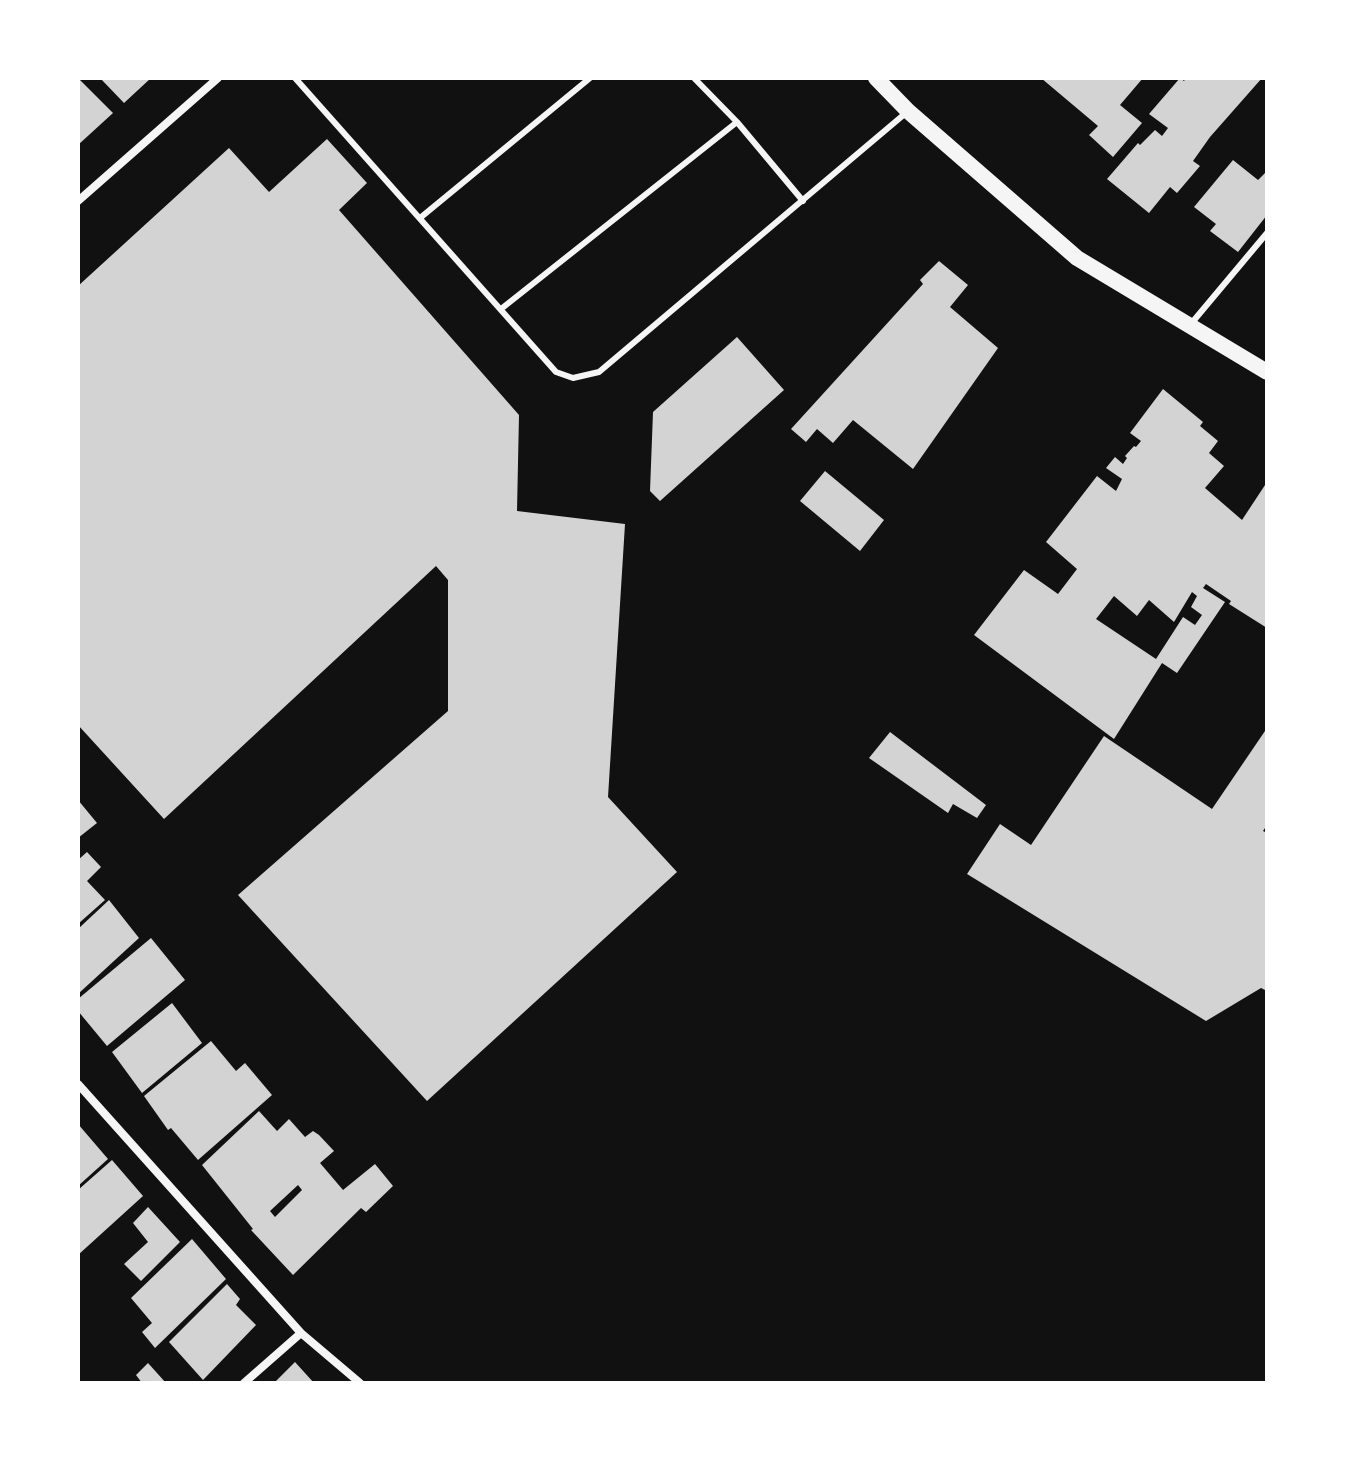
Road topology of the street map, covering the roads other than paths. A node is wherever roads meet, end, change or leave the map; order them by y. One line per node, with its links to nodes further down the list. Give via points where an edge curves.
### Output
1 (218, 78): 8 (street)
2 (295, 78): 10 (lane)
3 (590, 78): 10 (lane)
4 (694, 78): 7 (lane)
5 (876, 78): 6 (main road)
6 (908, 111): 9 (lane); 13 (main road, via 1077,258)
7 (737, 122): 9 (lane); 12 (lane)
8 (78, 201)
9 (803, 201): 12 (lane, via 599,372 573,378 556,372)
10 (420, 218): 12 (lane)
11 (1267, 233): 13 (lane)
12 (501, 309)
13 (1190, 325): 14 (main road)
14 (1267, 372)
15 (78, 1084): 16 (street)
16 (301, 1333): 17 (street); 18 (street)
17 (244, 1383)
18 (360, 1383)

